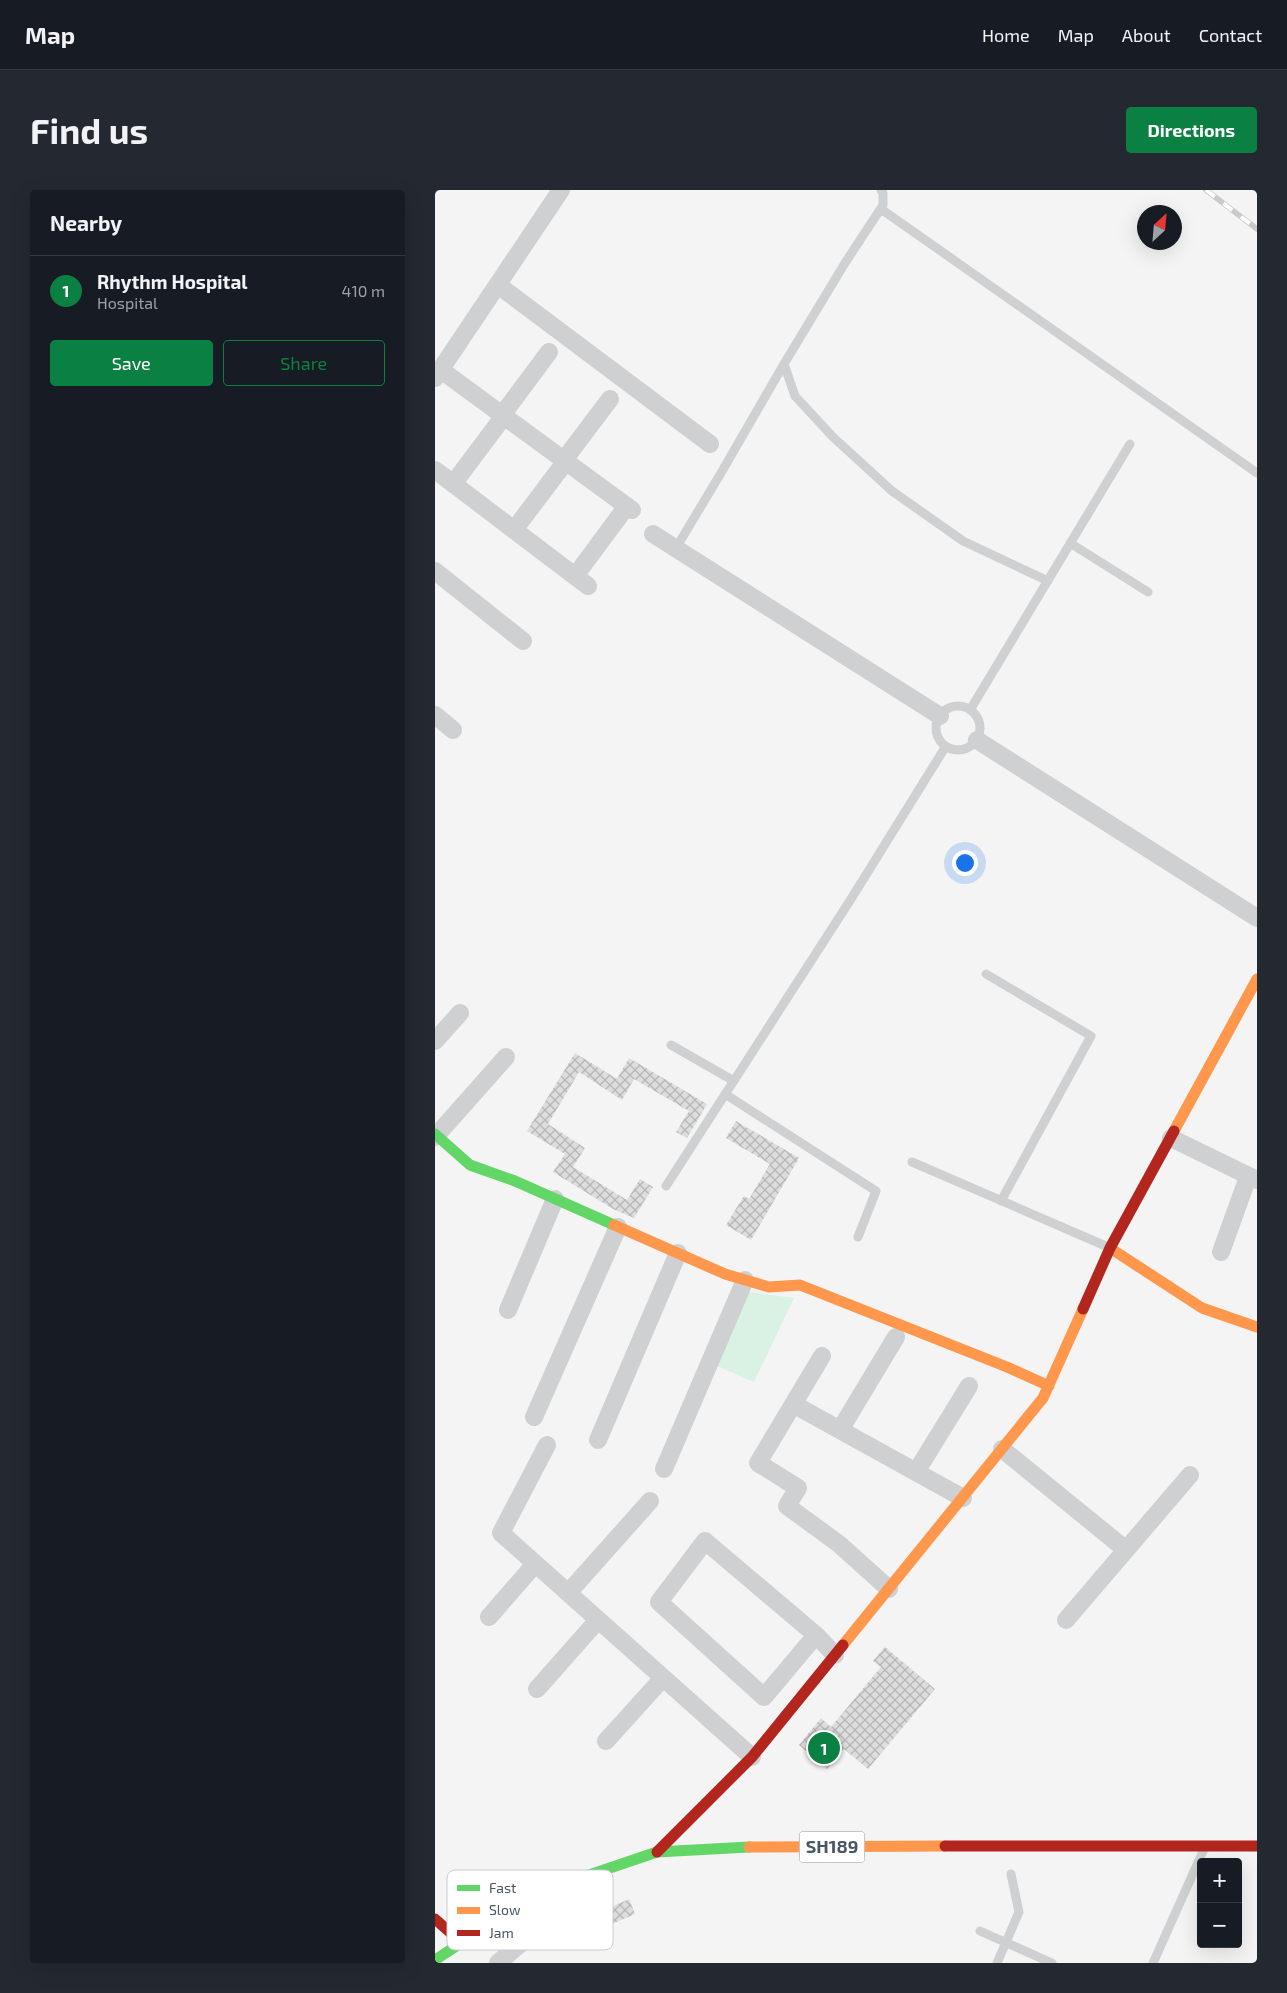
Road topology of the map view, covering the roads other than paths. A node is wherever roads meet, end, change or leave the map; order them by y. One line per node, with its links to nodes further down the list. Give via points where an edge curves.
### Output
1 (561, 190): 4 (street)
2 (881, 190): 3 (lane)
3 (881, 209): 6 (lane); 14 (lane)
4 (498, 285): 7 (street); 10 (street)
5 (549, 352): 9 (street)
6 (784, 364): 19 (lane); 21 (lane, via 795,396 833,437 892,491 963,542)
7 (438, 374): 9 (street)
8 (609, 399): 12 (street)
9 (503, 416): 12 (street); 15 (street)
10 (710, 444)
11 (1130, 444): 18 (lane)
12 (565, 461): 16 (street); 16 (street, via 630,508 581,581)
13 (435, 470): 15 (street)
14 (1257, 473)
15 (453, 484): 16 (street)
16 (514, 530)
17 (653, 534): 19 (street)
18 (1071, 543): 21 (lane); 22 (lane)
19 (675, 548): 26 (street)
20 (435, 571): 23 (street)
21 (1047, 581): 24 (lane)
22 (1148, 592)
23 (523, 641)
24 (970, 710): 26 (lane, via 950,707); 28 (lane, via 981,727)
25 (435, 715): 27 (street)
26 (939, 716): 29 (lane, via 936,731)
27 (453, 730)
28 (977, 740): 29 (lane, via 965,749); 30 (street)
29 (946, 746): 37 (lane)
30 (1257, 918)
31 (986, 974): 45 (lane, via 1091,1036)
32 (1257, 979): 40 (street)
33 (461, 1012): 34 (street)
34 (435, 1041)
35 (671, 1045): 37 (lane)
36 (506, 1057): 39 (street)
37 (734, 1081): 38 (lane)
38 (725, 1094): 43 (lane); 47 (lane, via 876,1191)
39 (435, 1135): 44 (street, via 470,1165)
40 (1171, 1138): 42 (street); 48 (street)
41 (912, 1162): 45 (lane)
42 (1252, 1178): 49 (street)
43 (666, 1186)
44 (555, 1198): 46 (street); 52 (street)
45 (1001, 1201): 48 (lane)
46 (618, 1227): 50 (street); 59 (street)
47 (858, 1237)
48 (1110, 1248): 53 (street, via 1202,1308); 57 (street)
49 (1221, 1252)
50 (678, 1254): 51 (street); 61 (street)
51 (745, 1280): 57 (street, via 769,1287 800,1285); 64 (street)
52 (508, 1310)
53 (1257, 1327)
54 (896, 1337): 60 (street)
55 (821, 1356): 58 (street)
56 (969, 1386): 65 (street)
57 (1049, 1386): 63 (street)
58 (793, 1404): 60 (street); 71 (street, via 758,1463 798,1488 787,1506 839,1544)
59 (534, 1417)
60 (840, 1430): 65 (street)
61 (599, 1440)
62 (547, 1445): 70 (street, via 501,1533)
63 (1003, 1449): 67 (street); 69 (street)
64 (664, 1469)
65 (916, 1472): 67 (street)
66 (1189, 1475): 69 (street)
67 (963, 1498): 71 (street)
68 (650, 1500): 72 (street)
69 (1125, 1549): 75 (street)
70 (535, 1564): 72 (street); 73 (street)
71 (889, 1589): 77 (street)
72 (568, 1593): 74 (street)
73 (489, 1617)
74 (598, 1620): 78 (street); 79 (street)
75 (1066, 1620)
76 (816, 1635): 77 (street); 80 (street); 80 (street, via 705,1541 659,1602)
77 (835, 1655): 81 (street)
78 (663, 1678): 82 (street); 83 (street)
79 (537, 1689)
80 (764, 1697): 81 (street)
81 (786, 1716): 83 (street)
82 (606, 1741)
83 (752, 1757): 86 (street)
84 (1257, 1846): 85 (street, SH189)
85 (1205, 1848): 86 (street, SH189, via 773,1846); 101 (lane)
86 (657, 1852): 87 (street, SH189)
87 (604, 1870)
88 (1011, 1874): 92 (lane, via 1019,1912)
89 (435, 1919): 90 (street)
90 (447, 1930)
91 (980, 1931): 92 (lane)
92 (1005, 1942): 99 (lane); 100 (lane)
93 (449, 1950): 96 (street, SH189)
94 (513, 1950): 97 (street)
95 (523, 1950): 98 (street)
96 (435, 1960)
97 (499, 1963)
98 (521, 1963)
99 (997, 1963)
100 (1052, 1963)
101 (1153, 1963)

